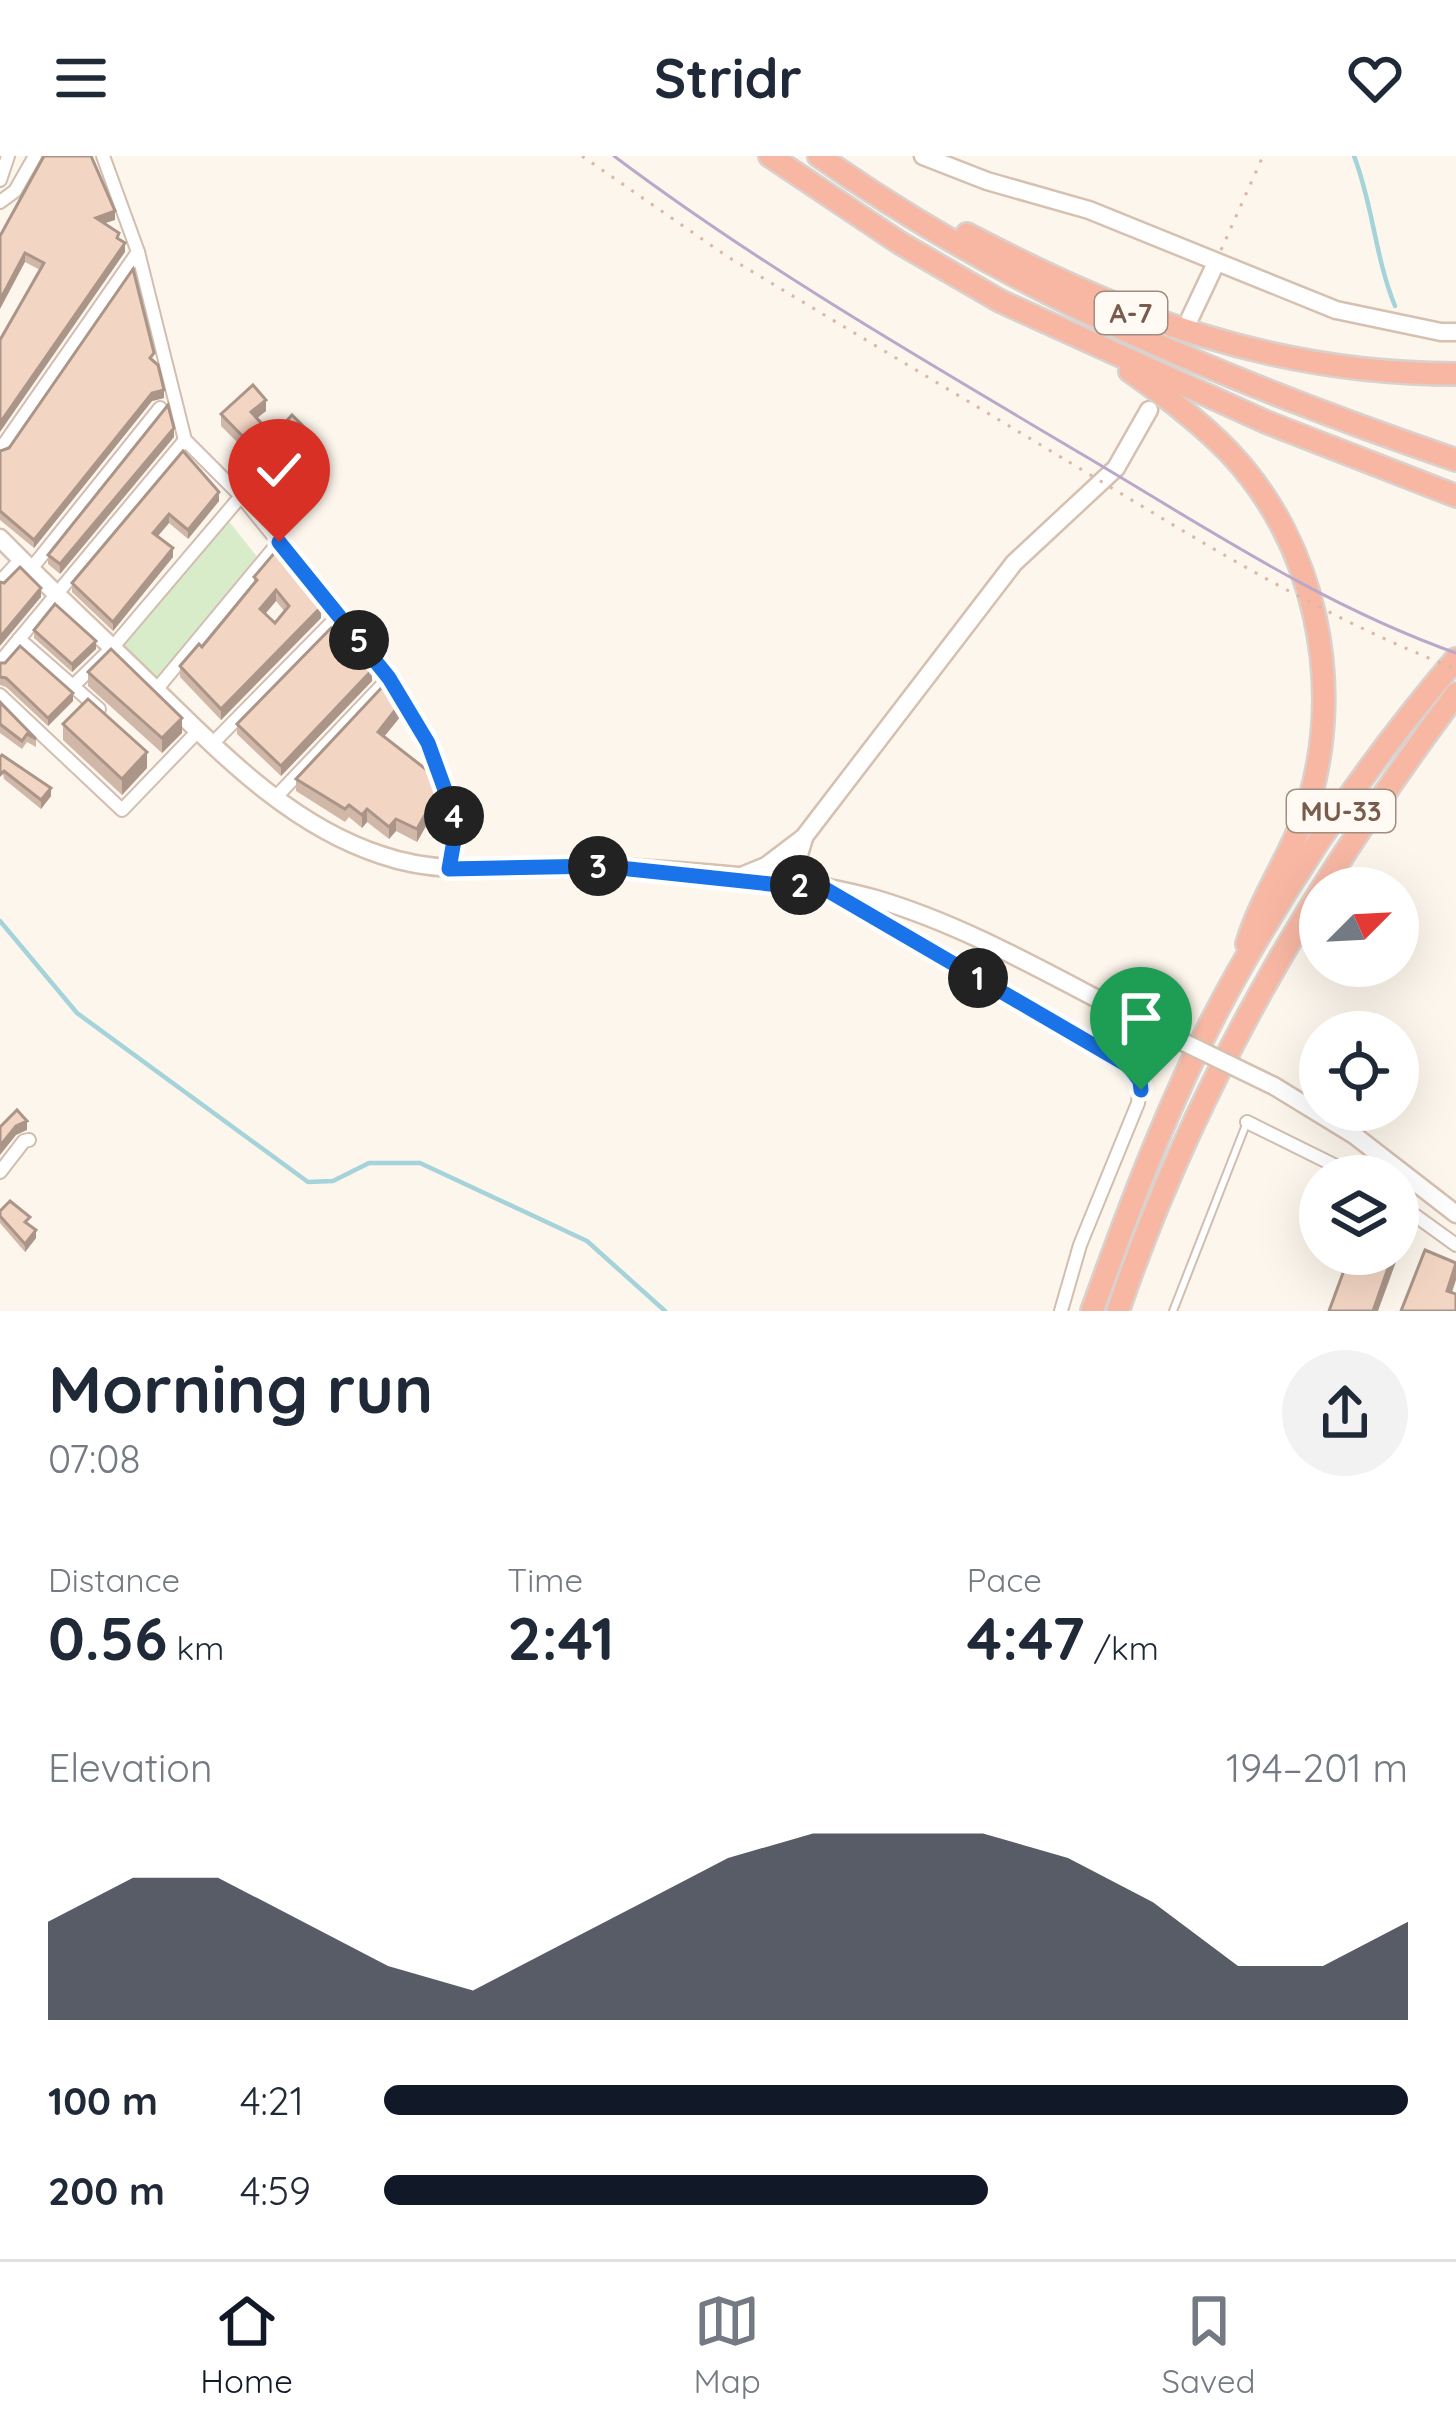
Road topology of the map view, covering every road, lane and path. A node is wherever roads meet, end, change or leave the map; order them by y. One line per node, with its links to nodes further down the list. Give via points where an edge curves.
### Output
1 (8, 156): 10 (street)
2 (35, 156): 11 (street)
3 (103, 156): 12 (street)
4 (582, 156): 35 (path, bridge, via 728,257 1313,607)
5 (770, 156): 16 (highway, A-7, via 900,243)
6 (819, 156): 22 (highway, via 954,243 1111,326 1244,385)
7 (839, 156): 17 (highway, A-7, via 1044,274 1178,331 1329,367)
8 (923, 156): 13 (main road, via 1089,210)
9 (1263, 156): 13 (path)
10 (0, 180)
11 (0, 202)
12 (138, 253): 20 (street); 21 (street)
13 (1216, 263): 14 (main road); 15 (main road, via 1336,310)
14 (1190, 318)
15 (1456, 332)
16 (1094, 346): 24 (highway, A-7); 57 (highway, via 1194,418 1241,466 1289,542 1317,621 1324,703 1309,804 1255,916)
17 (1456, 374)
18 (160, 408): 27 (street)
19 (1149, 410): 51 (main road, via 1116,468 1014,563)
20 (185, 440): 23 (street); 29 (street)
21 (0, 450)
22 (1456, 460)
23 (241, 496): 26 (street); 32 (street)
24 (1456, 496)
25 (0, 538): 27 (main road)
26 (279, 542): 30 (street); 38 (street)
27 (26, 564): 28 (street); 29 (main road)
28 (0, 582)
29 (56, 595): 31 (street); 32 (main road)
30 (339, 615): 36 (street); 47 (street)
31 (19, 638): 34 (street); 37 (street)
32 (112, 648): 37 (street); 38 (main road)
33 (1456, 658): 57 (highway, MU-33, via 1341,811)
34 (0, 662)
35 (1456, 669)
36 (389, 678): 50 (street); 53 (street, via 428,743 457,823)
37 (73, 686): 41 (street)
38 (156, 690): 45 (main road)
39 (1456, 694): 67 (highway, MU-33, via 1348,844 1264,983 1178,1155)
40 (0, 695): 46 (street)
41 (89, 700): 42 (street); 43 (street)
42 (75, 714)
43 (104, 714)
44 (62, 728): 46 (street)
45 (198, 731): 47 (main road); 49 (street)
46 (48, 741): 49 (street, via 122,809)
47 (212, 744): 50 (main road)
48 (148, 754): 49 (street)
49 (163, 768)
50 (275, 798): 53 (main road, via 381,856)
51 (803, 845): 52 (main road); 55 (main road); 56 (main road, via 811,877)
52 (777, 858): 54 (main road); 55 (main road)
53 (449, 869): 54 (main road, via 601,866)
54 (734, 878): 55 (main road)
55 (780, 883): 56 (main road)
56 (827, 890): 62 (main road, bridge, via 925,917 1274,1086); 65 (street, via 1129,1066 1140,1081)
57 (1238, 973): 66 (highway, MU-33, via 1150,1160)
58 (1247, 1122): 60 (street); 68 (lane)
59 (29, 1140): 61 (street)
60 (1313, 1155)
61 (0, 1172)
62 (1456, 1214)
63 (1419, 1218): 64 (street)
64 (1456, 1245)
65 (1061, 1311)
66 (1092, 1311)
67 (1118, 1311)
68 (1173, 1311)

